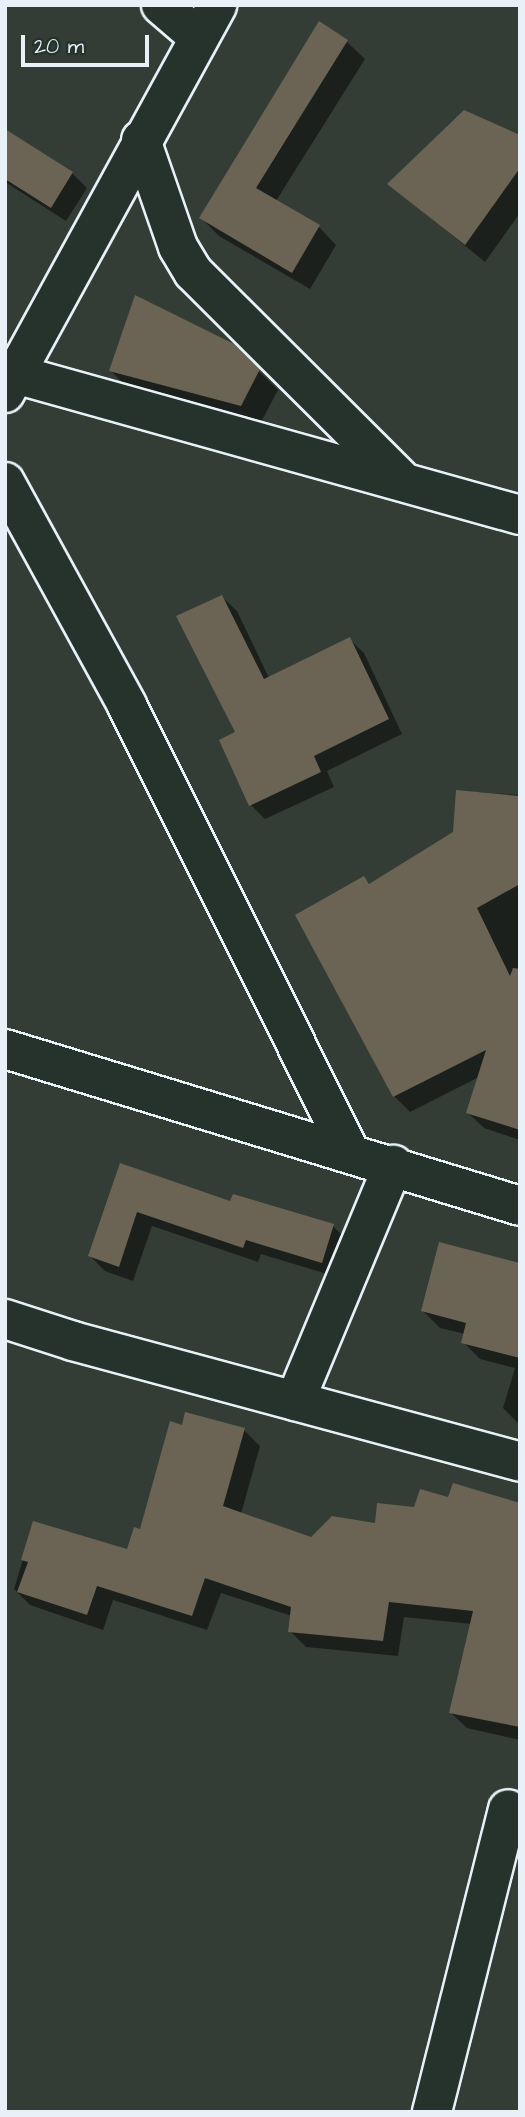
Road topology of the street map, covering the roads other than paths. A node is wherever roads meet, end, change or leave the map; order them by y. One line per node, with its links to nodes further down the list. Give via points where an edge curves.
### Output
1 (161, 5): 2 (street)
2 (207, 21): 3 (street)
3 (141, 140): 4 (street); 5 (street, via 178,247 193,272)
4 (10, 384): 5 (street)
5 (400, 479): 7 (street)
6 (5, 482): 9 (street, via 127,705)
7 (520, 515)
8 (5, 1049): 9 (street)
9 (349, 1150): 10 (street)
10 (393, 1165): 11 (street); 13 (street)
11 (520, 1206)
12 (5, 1319): 13 (street)
13 (295, 1401): 14 (street)
14 (520, 1462)
15 (508, 1809): 16 (street)
16 (432, 2112)

